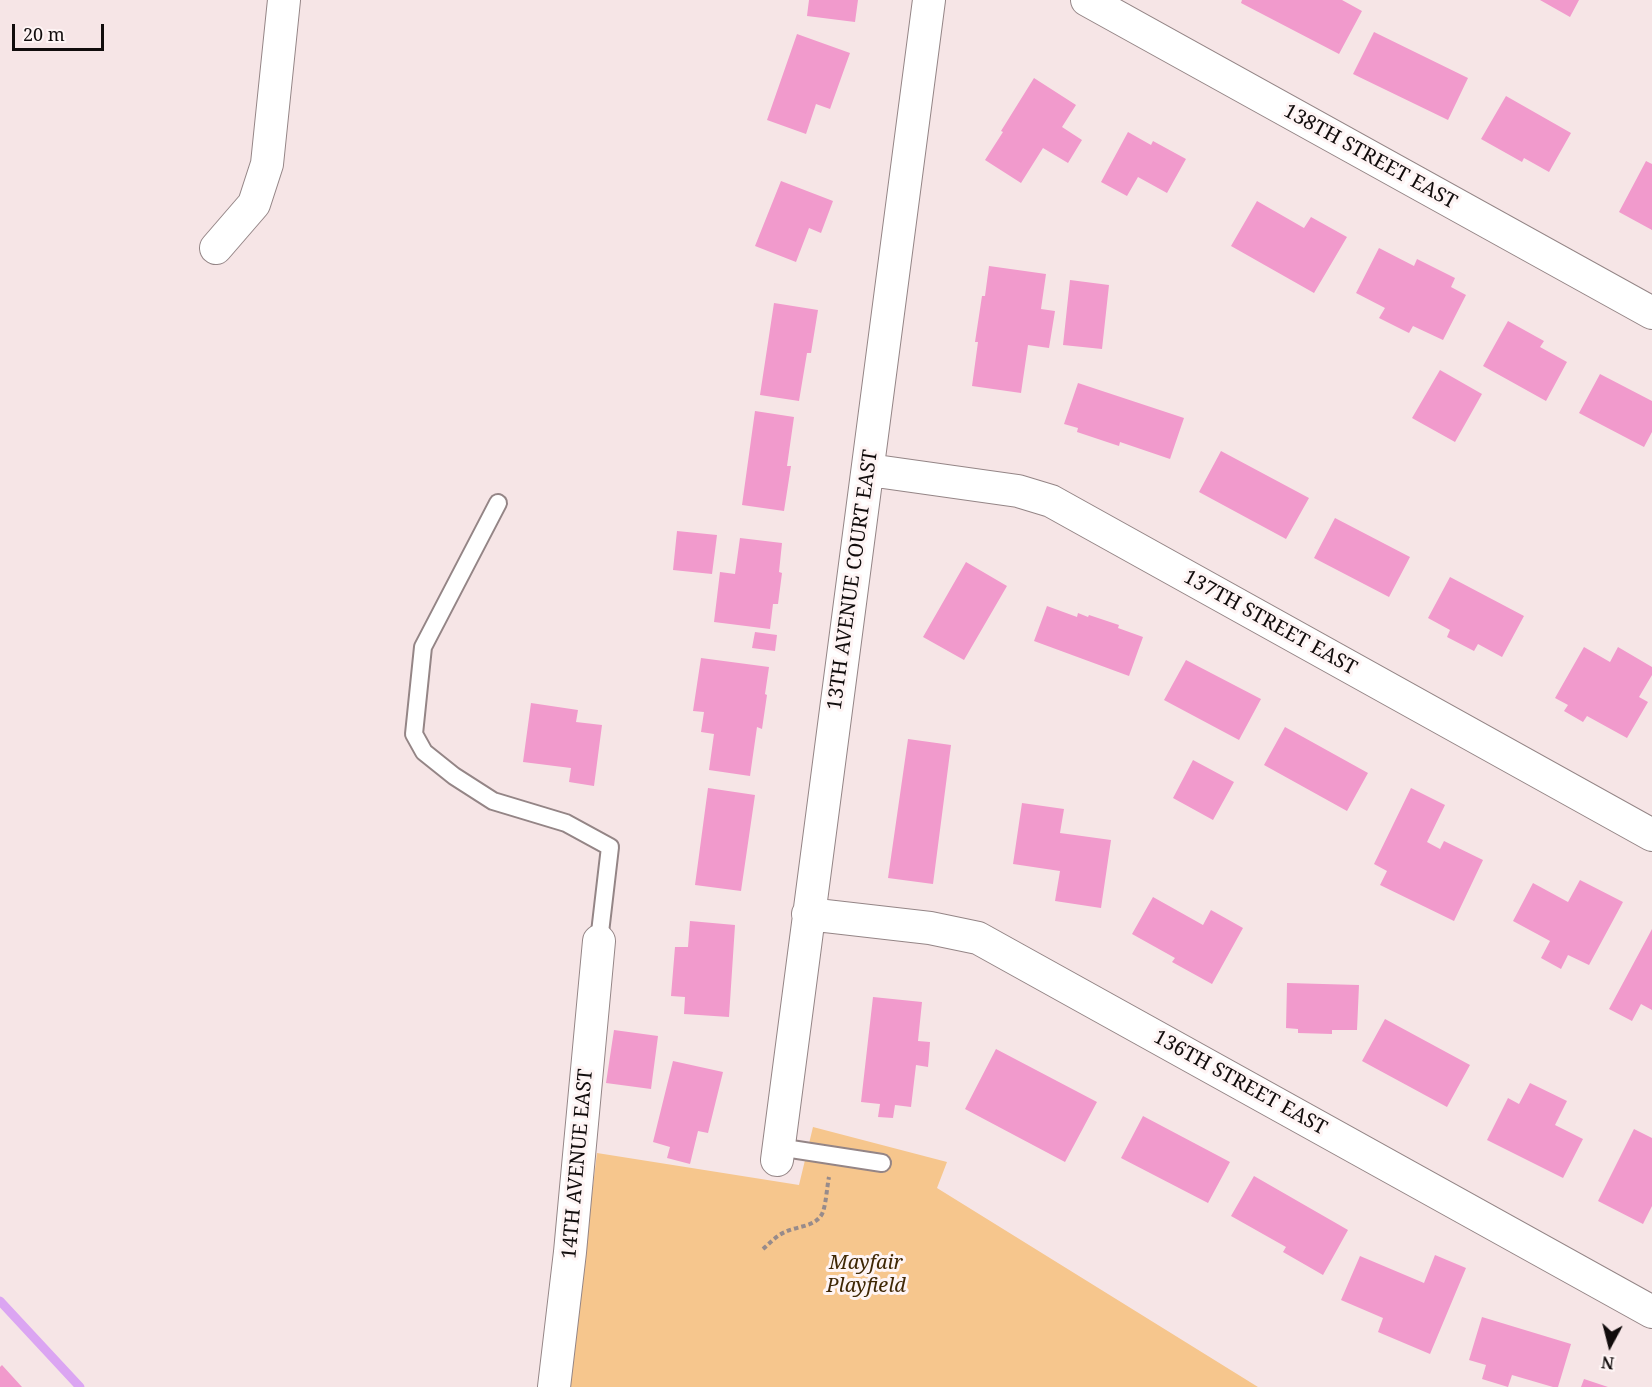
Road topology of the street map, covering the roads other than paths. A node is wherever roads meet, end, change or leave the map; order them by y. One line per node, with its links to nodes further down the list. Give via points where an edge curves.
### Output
1 (284, 0): 4 (street, via 267,164 254,204)
2 (929, 0): 6 (street, 13TH AVENUE COURT EAST)
3 (1087, 0): 5 (street, 138TH STREET EAST)
4 (216, 248)
5 (1652, 313)
6 (869, 470): 8 (street, 137TH STREET EAST, via 1018,491 1052,501); 9 (street, 13TH AVENUE COURT EAST)
7 (498, 503): 10 (lane, via 423,647 414,734 424,752 493,801 566,823 610,847)
8 (1652, 835)
9 (808, 914): 11 (street, 13TH AVENUE COURT EAST); 13 (street, 136TH STREET EAST, via 930,928 978,938)
10 (598, 941): 14 (street, 14TH AVENUE EAST)
11 (778, 1154): 12 (lane, via 832,1155)
12 (882, 1163)
13 (1652, 1312)
14 (554, 1387)

